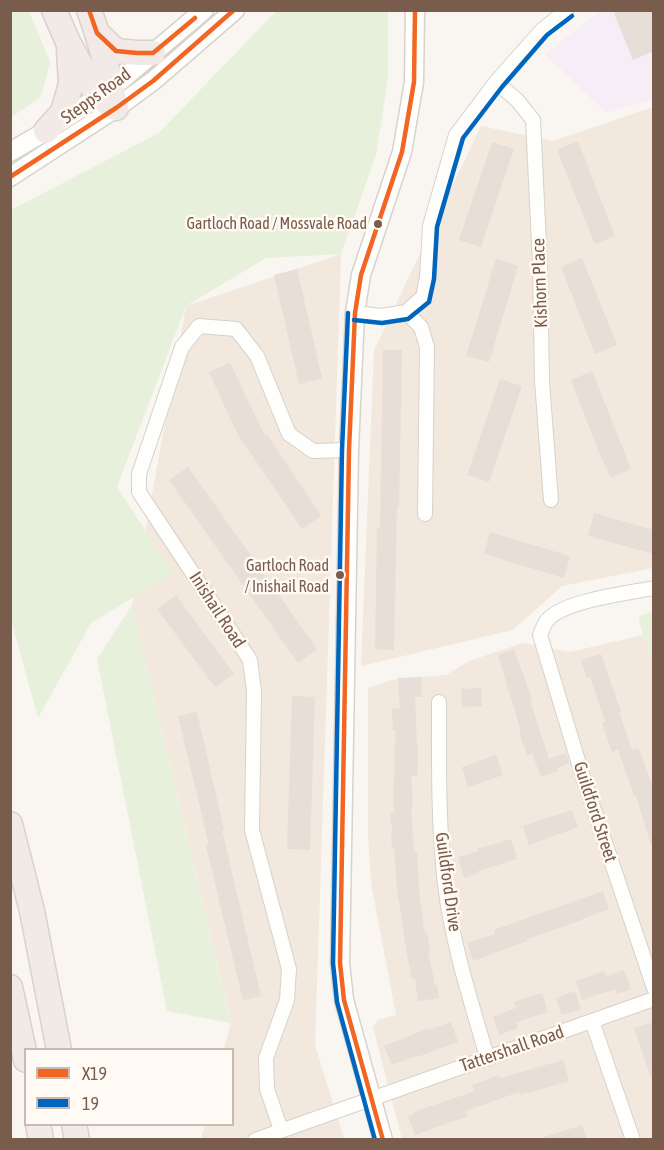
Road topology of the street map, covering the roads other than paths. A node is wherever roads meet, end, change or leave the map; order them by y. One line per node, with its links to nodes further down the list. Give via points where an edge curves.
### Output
1 (54, 10): 8 (highway)
2 (89, 10): 7 (highway)
3 (204, 10): 9 (main road, Stepps Road)
4 (235, 10): 11 (main road, Stepps Road, via 153,81)
5 (415, 10): 16 (main road, via 414,82 402,152 361,276)
6 (567, 10): 10 (street, via 543,30)
7 (98, 33): 9 (highway, via 116,51); 11 (highway)
8 (68, 42): 11 (highway); 12 (highway, via 70,84 63,112)
9 (153, 53): 11 (main road, Stepps Road)
10 (496, 82): 15 (street, via 456,135 430,226 423,297); 18 (street, Kishorn Place, via 533,120 542,381)
11 (109, 98): 12 (main road, Stepps Road); 14 (main road, Stepps Road)
12 (46, 131): 13 (main road, Stepps Road)
13 (10, 152)
14 (10, 177)
15 (406, 312): 16 (street, via 381,316); 19 (street, via 421,327 427,347)
16 (355, 313): 17 (main road)
17 (349, 450): 32 (main road, via 340,963 344,1000); 33 (street, Inishail Road, via 313,451 289,434 257,356 236,329 199,326 182,347 140,474 139,492 250,660 254,691 252,830 289,969 287,1000 266,1058 267,1089)
18 (551, 500)
19 (425, 514)
20 (654, 588): 24 (street, Guildford Street, via 567,607 546,621 540,635)
21 (439, 702): 30 (street, Guildford Drive, via 439,815 446,886 460,964)
22 (10, 824): 28 (highway, via 32,911)
23 (10, 987): 29 (highway)
24 (654, 988)
25 (654, 999): 26 (street, Tattershall Road)
26 (592, 1021): 30 (street, Tattershall Road); 36 (street)
27 (10, 1031): 31 (highway)
28 (59, 1048)
29 (24, 1051)
30 (487, 1058): 32 (street, Tattershall Road)
31 (24, 1073)
32 (370, 1098): 33 (street, Tattershall Road); 35 (main road)
33 (281, 1130): 34 (street, Tattershall Road)
34 (255, 1140)
35 (383, 1140)
36 (633, 1140)

